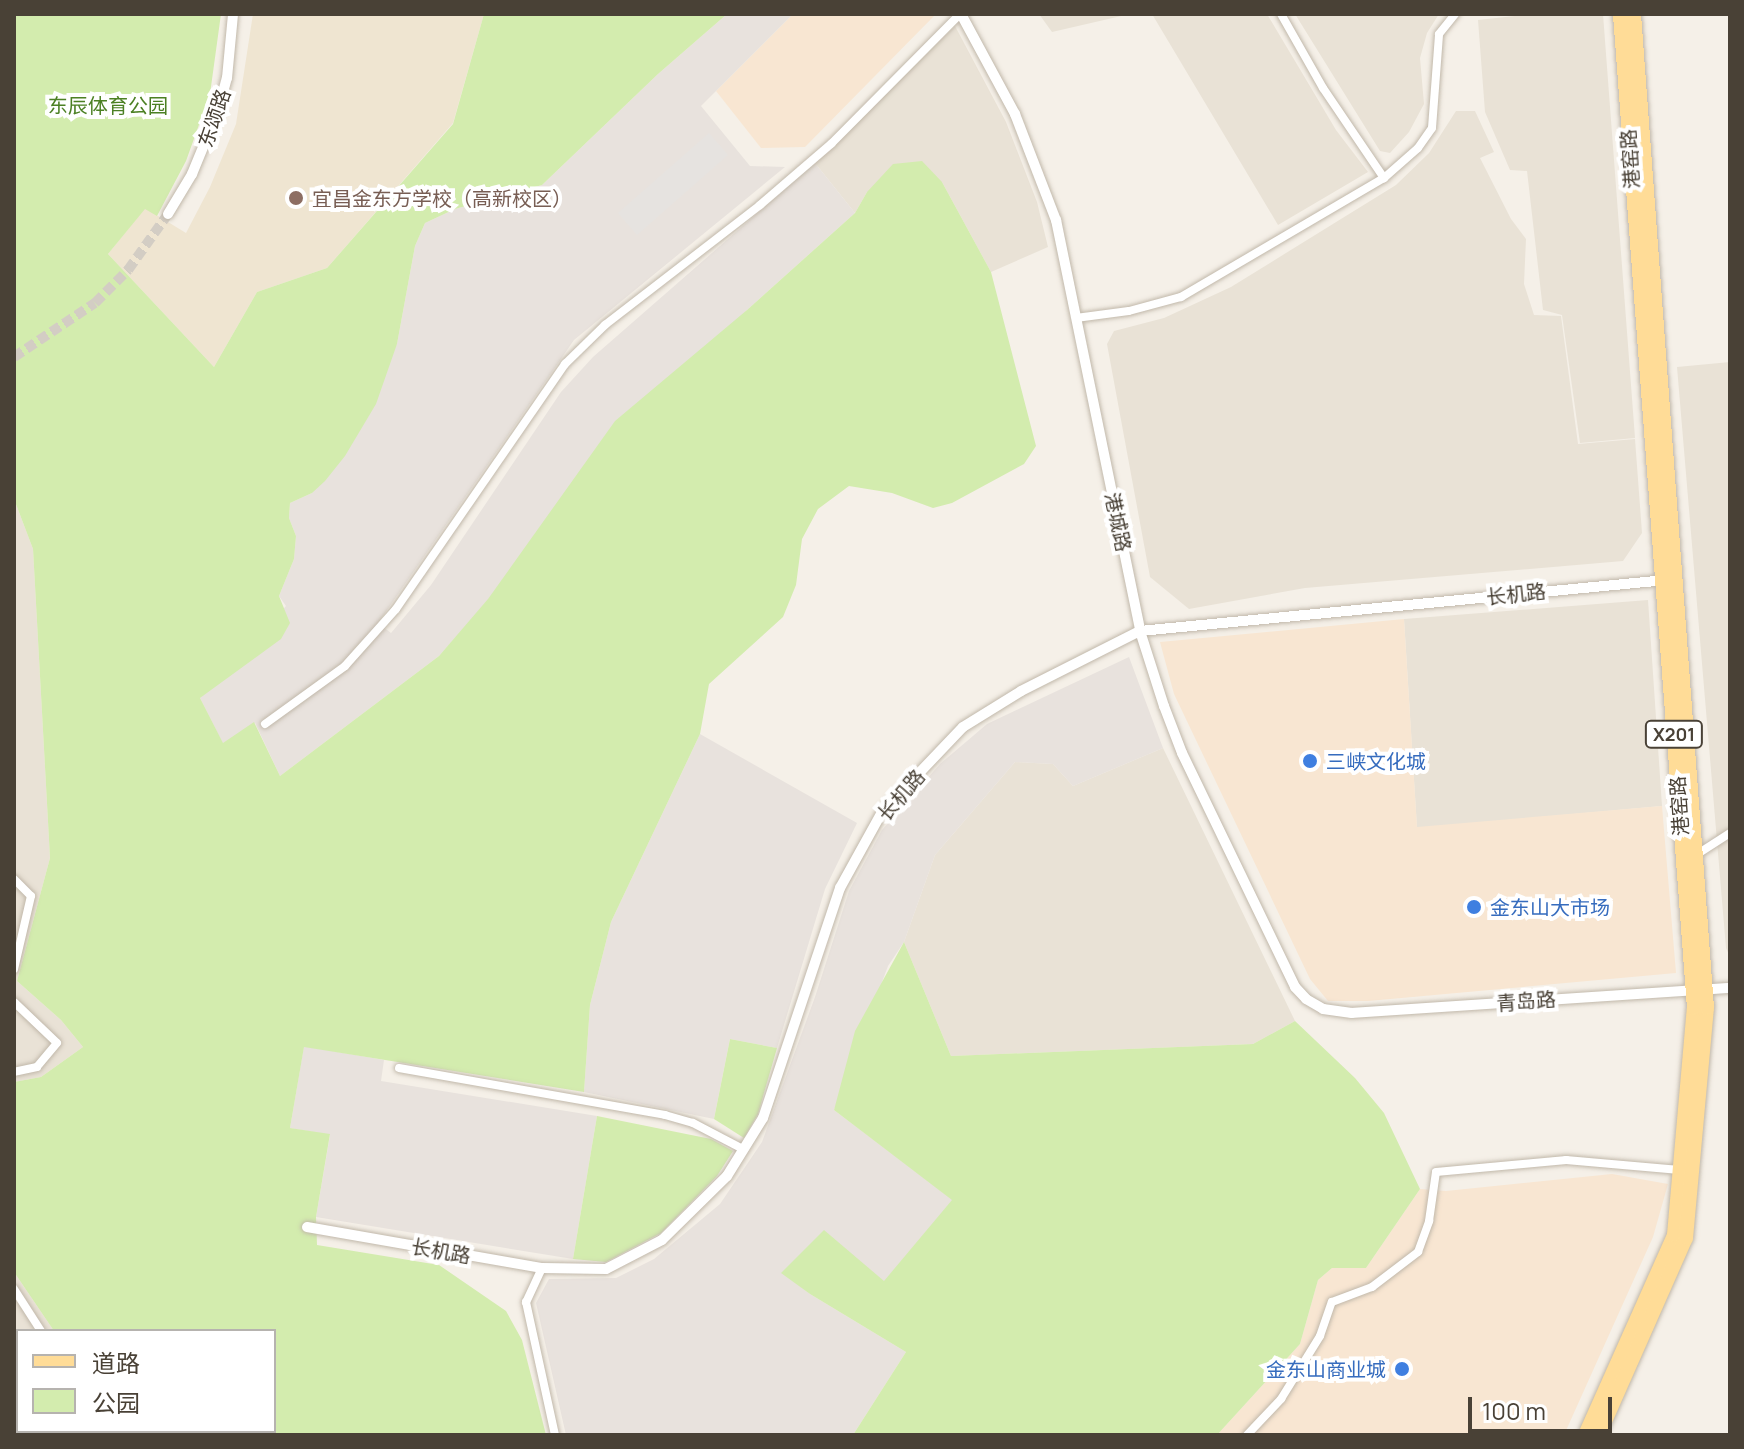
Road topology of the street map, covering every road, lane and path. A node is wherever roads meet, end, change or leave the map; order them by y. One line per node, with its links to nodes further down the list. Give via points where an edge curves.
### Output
1 (233, 14): 8 (street, 东颂路, via 218,111 192,174)
2 (960, 14): 9 (street, 港城路, via 1015,114 1056,220); 12 (street, via 831,144 605,325 565,364 396,609 345,666)
3 (1281, 14): 7 (street)
4 (1455, 14): 7 (street, via 1439,34 1432,128)
5 (1620, 14): 10 (main road, 港窑路 / X201)
6 (1634, 14): 10 (main road, 港窑路 / X201)
7 (1384, 178): 9 (street, via 1181,297)
8 (168, 214)
9 (1076, 318): 11 (street, 港城路)
10 (1668, 579): 11 (street, 长机路); 14 (main road, 港窑路 / X201); 18 (main road, 港窑路 / X201)
11 (1140, 631): 20 (street, 港城路, via 1177,741 1208,808 1295,987); 23 (street, 长机路, via 963,727 882,812 840,888 763,1118)
12 (265, 724)
13 (1730, 833): 14 (street)
14 (1696, 856): 18 (main road, 港窑路 / X201)
15 (14, 879): 16 (street, via 31,896)
16 (14, 969)
17 (1730, 988): 18 (street, 青岛路)
18 (1700, 989): 20 (street, 青岛路, via 1352,1013); 24 (main road, 港窑路 / X201); 32 (main road, 港窑路 / X201, via 1686,1238)
19 (14, 1002): 22 (street, via 57,1043 37,1067)
20 (1323, 1009)
21 (399, 1068): 23 (street, via 665,1115)
22 (14, 1072)
23 (743, 1149): 26 (street, 长机路, via 727,1176 662,1240 606,1269)
24 (1680, 1170): 30 (street, via 1566,1160 1436,1172 1418,1252 1372,1287 1332,1302 1320,1336 1281,1399); 31 (main road, 港窑路 / X201, via 1674,1235)
25 (307, 1227): 26 (street, 长机路)
26 (542, 1268): 29 (street, via 526,1302)
27 (14, 1289): 28 (street)
28 (40, 1329)
29 (555, 1435)
30 (1247, 1435)
31 (1585, 1435)
32 (1599, 1435)

